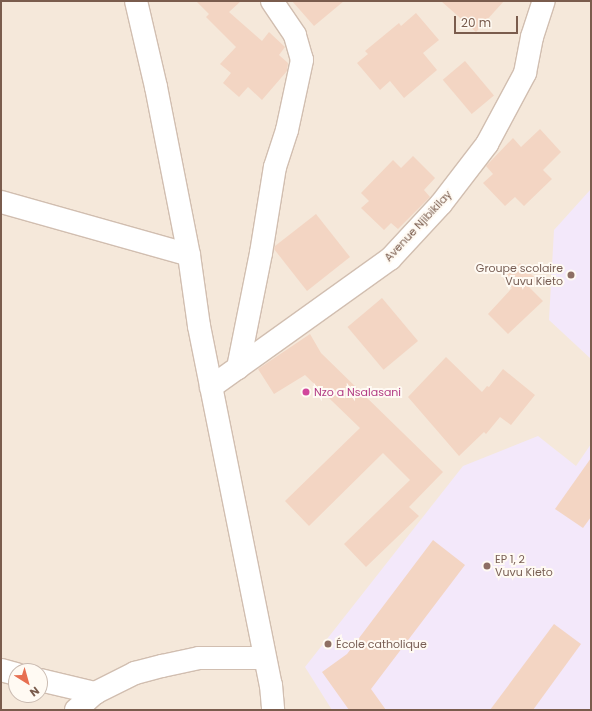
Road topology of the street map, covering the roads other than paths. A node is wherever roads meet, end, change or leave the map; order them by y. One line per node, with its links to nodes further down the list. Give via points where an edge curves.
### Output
1 (136, 1): 5 (street, via 156,87)
2 (272, 1): 6 (street, via 295,35 302,60 288,130 275,167 262,253)
3 (544, 1): 6 (street, Avenue Njibikilay, via 532,37 525,73 487,144 441,204 390,259)
4 (1, 202): 5 (street)
5 (189, 255): 7 (street)
6 (238, 368): 7 (street, Avenue Njibikilay)
7 (211, 387): 8 (street)
8 (264, 658): 10 (street); 11 (street, via 199,658 135,673)
9 (48, 682): 11 (street)
10 (271, 685): 13 (street); 14 (street)
11 (95, 693): 12 (street)
12 (76, 710)
13 (273, 710)
14 (286, 710)

